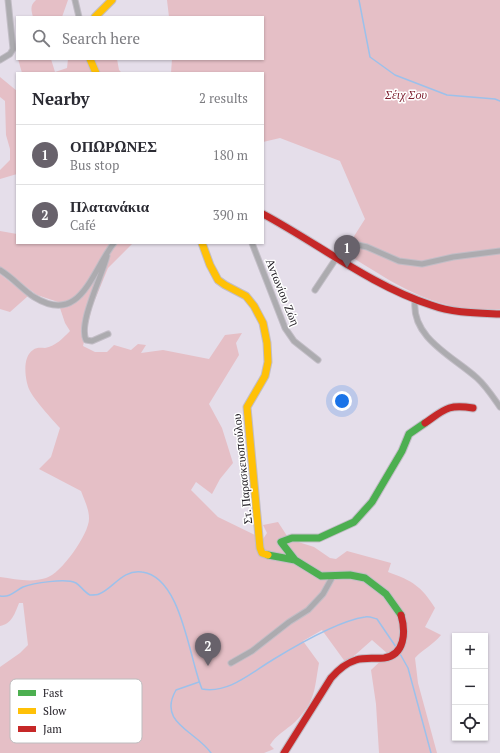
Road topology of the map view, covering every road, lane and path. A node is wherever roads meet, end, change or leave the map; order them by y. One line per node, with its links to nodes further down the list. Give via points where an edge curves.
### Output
1 (8, 0): 6 (street, via 13,48 10,54)
2 (75, 0): 4 (street)
3 (112, 0): 5 (street)
4 (79, 16)
5 (96, 16)
6 (0, 60)
7 (90, 60): 8 (street)
8 (96, 72)
9 (264, 214): 15 (street, via 299,232)
10 (113, 244): 13 (street)
11 (202, 244): 24 (street, Στ. Παρασκευοπούλου, via 222,284 248,298 259,313 266,336 267,370 264,380 249,398 247,407 260,548 267,555)
12 (252, 244): 21 (street, Αντωνίου Ζώη, via 285,328 294,341)
13 (108, 251): 16 (street, via 82,295 74,302 63,306 39,299); 20 (street, via 103,272 89,307 84,335 86,340 92,341)
14 (500, 251): 15 (street, via 422,264 399,261 367,247 349,243)
15 (338, 257): 17 (street); 18 (street, via 386,287)
16 (0, 270)
17 (315, 290)
18 (415, 301): 19 (street, via 458,312); 22 (street, via 417,319 425,335 478,379)
19 (500, 314)
20 (108, 334)
21 (318, 360)
22 (500, 407)
23 (473, 408): 24 (street, via 455,405 443,410 409,434 372,502 354,522 319,538 292,538 281,542)
24 (295, 560): 25 (street, Στ. Παρασκευοπούλου, via 320,576)
25 (333, 576): 26 (street, via 323,594 308,610 252,651); 27 (street, Στ. Παρασκευοπούλου, via 355,575 370,581 380,589 394,605 404,625 405,636 398,650 389,657 356,659 340,668 331,678)
26 (230, 663)
27 (284, 753)

